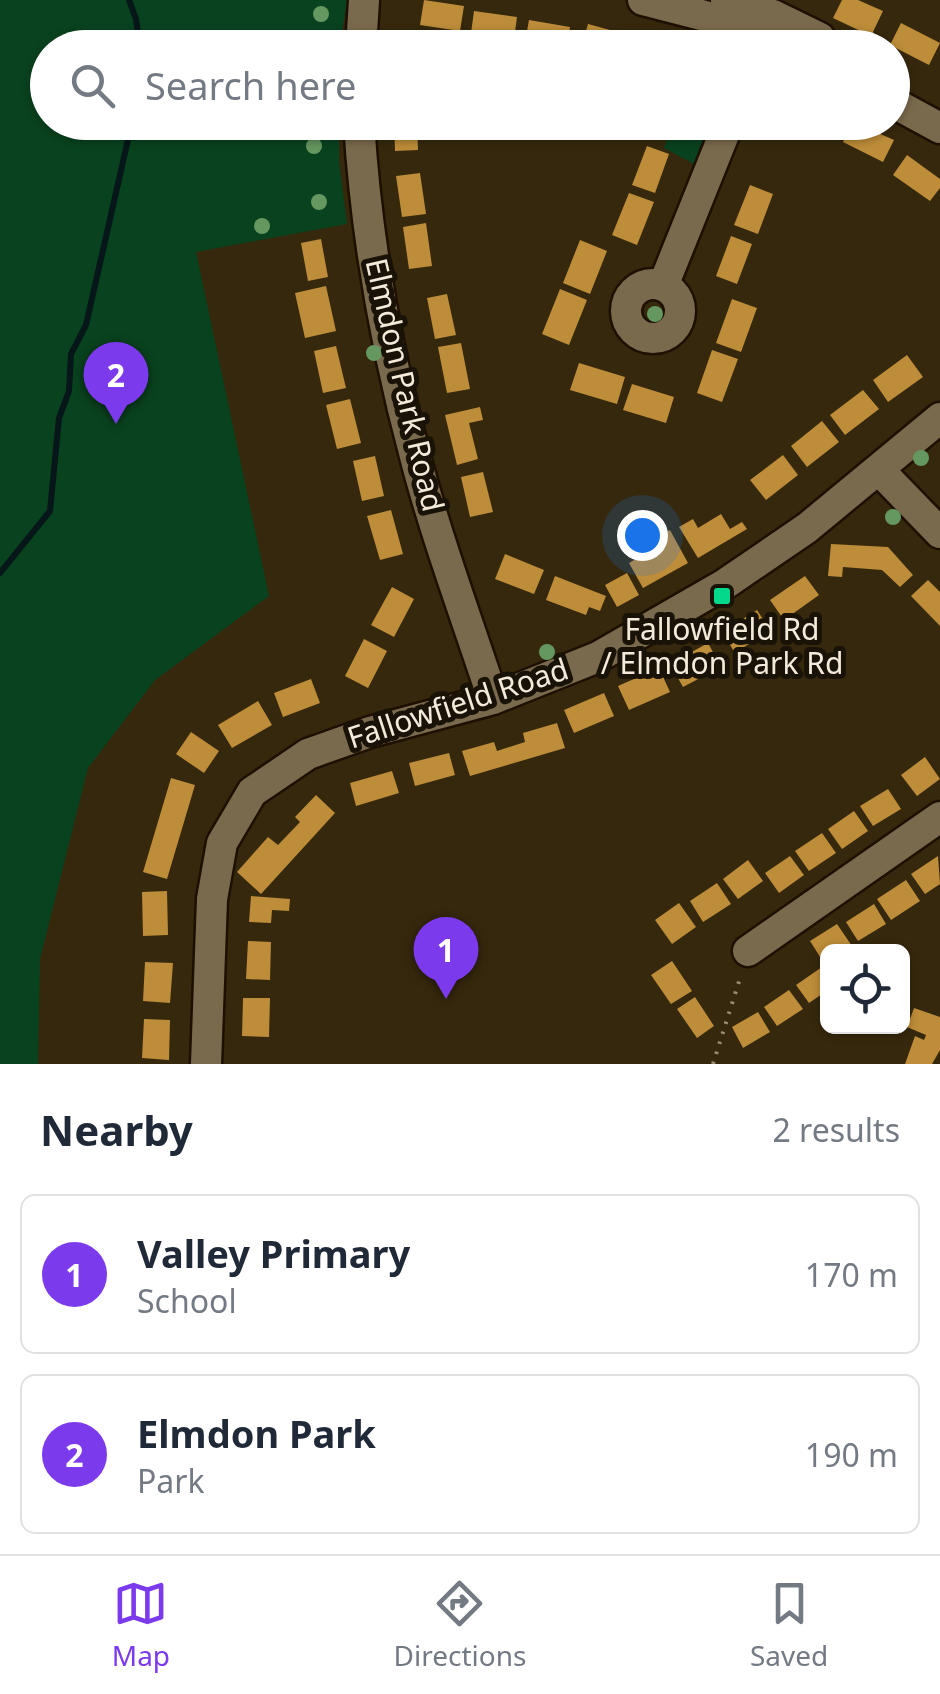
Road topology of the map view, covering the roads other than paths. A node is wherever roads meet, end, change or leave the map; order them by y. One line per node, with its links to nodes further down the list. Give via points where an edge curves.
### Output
1 (364, 0): 4 (street)
2 (642, 0): 3 (street)
3 (719, 5): 5 (street); 6 (street, via 773,15)
4 (362, 30)
5 (749, 30)
6 (804, 30)
7 (910, 112): 8 (street)
8 (940, 128)
9 (361, 140): 15 (street, Elmdon Park Road, via 380,308 397,382)
10 (722, 140): 11 (street)
11 (663, 286)
12 (940, 418): 13 (street, Fallowfield Road)
13 (879, 470): 14 (street); 15 (street, Fallowfield Road, via 725,584 598,657)
14 (940, 534)
15 (492, 699): 18 (street, Fallowfield Road, via 308,754 252,792 222,843 215,880)
16 (940, 817): 17 (street)
17 (748, 952)
18 (206, 1064)

